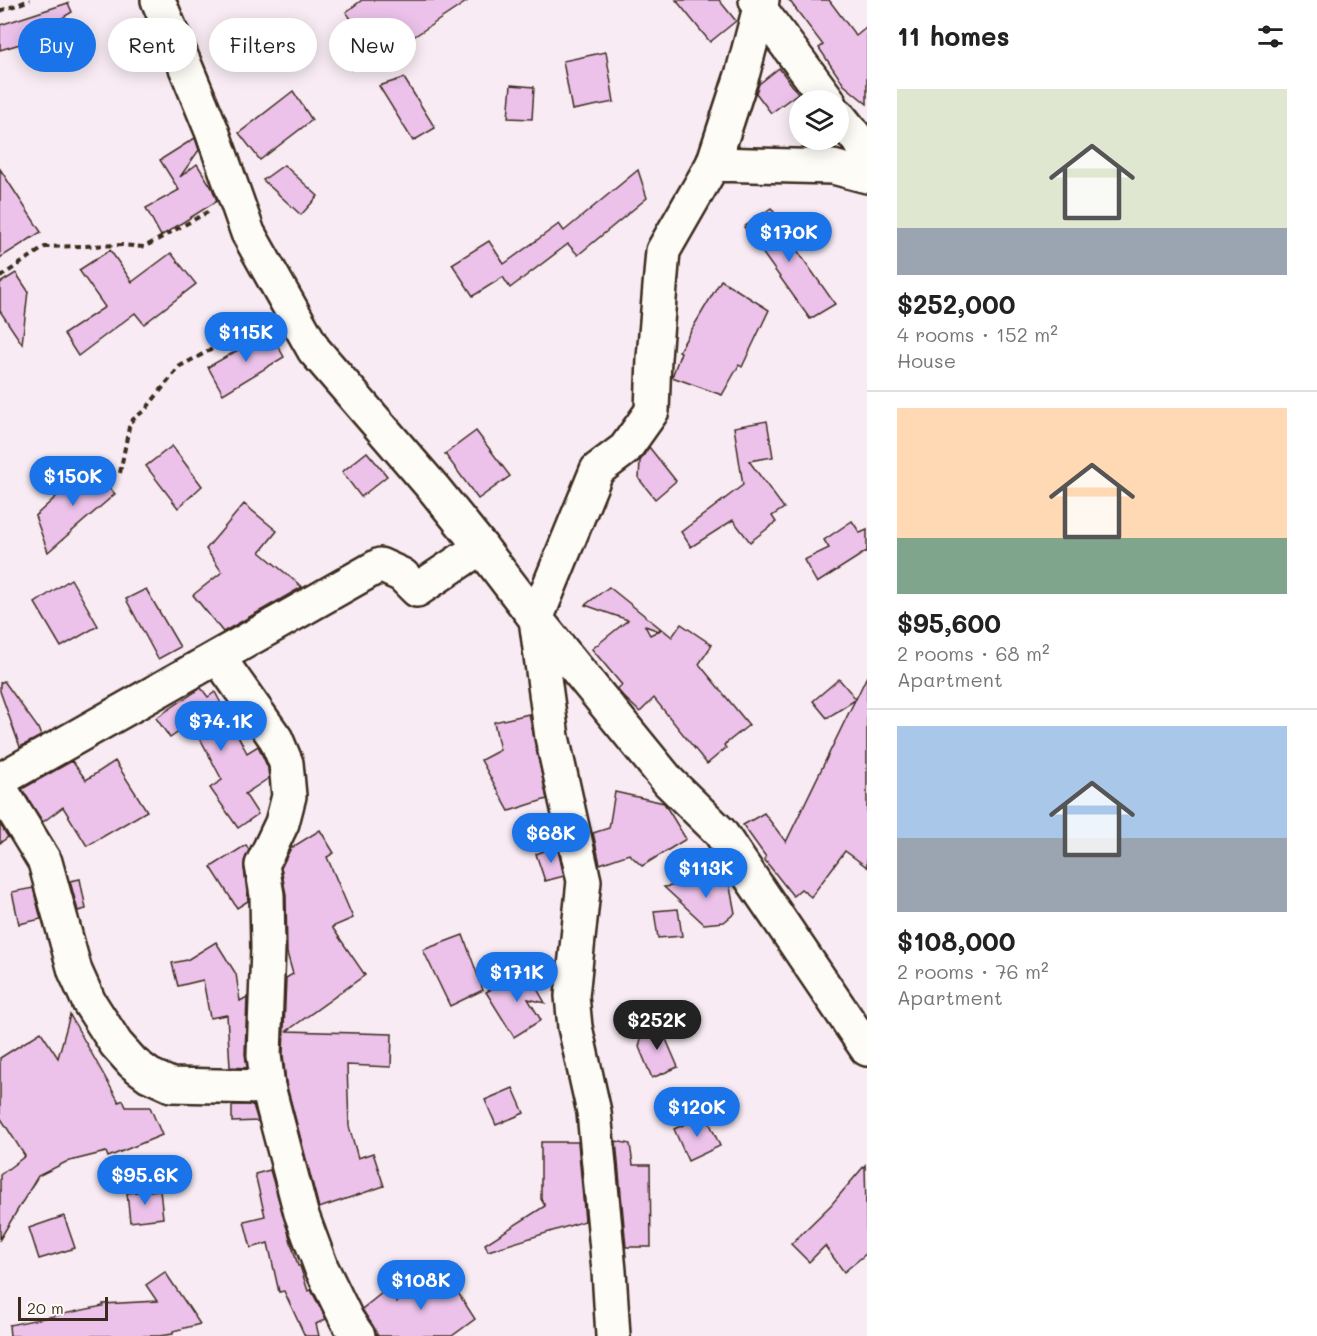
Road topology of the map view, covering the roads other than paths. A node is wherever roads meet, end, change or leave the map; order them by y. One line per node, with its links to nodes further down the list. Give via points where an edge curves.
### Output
1 (158, 0): 8 (street, via 212,131 248,233 314,350)
2 (760, 3): 3 (street); 6 (street)
3 (821, 90)
4 (849, 129): 5 (street)
5 (867, 151)
6 (713, 164): 7 (street, via 833,167); 9 (street, via 663,251 652,411 625,449 597,470)
7 (867, 176)
8 (481, 547): 9 (street); 10 (street, via 417,590 402,576 380,565)
9 (536, 619): 13 (street, via 669,782 720,832); 16 (street, via 552,737 584,881 572,996 575,1028 594,1112)
10 (218, 657): 11 (street); 14 (street, via 276,739 286,763 289,796 282,823 262,865 267,895 264,1054)
11 (0, 780)
12 (0, 788): 14 (street, via 45,862 75,970 89,1002 116,1044 149,1075 171,1085)
13 (867, 1049)
14 (268, 1087): 15 (street, via 301,1213 321,1268)
15 (358, 1336)
16 (613, 1336)

